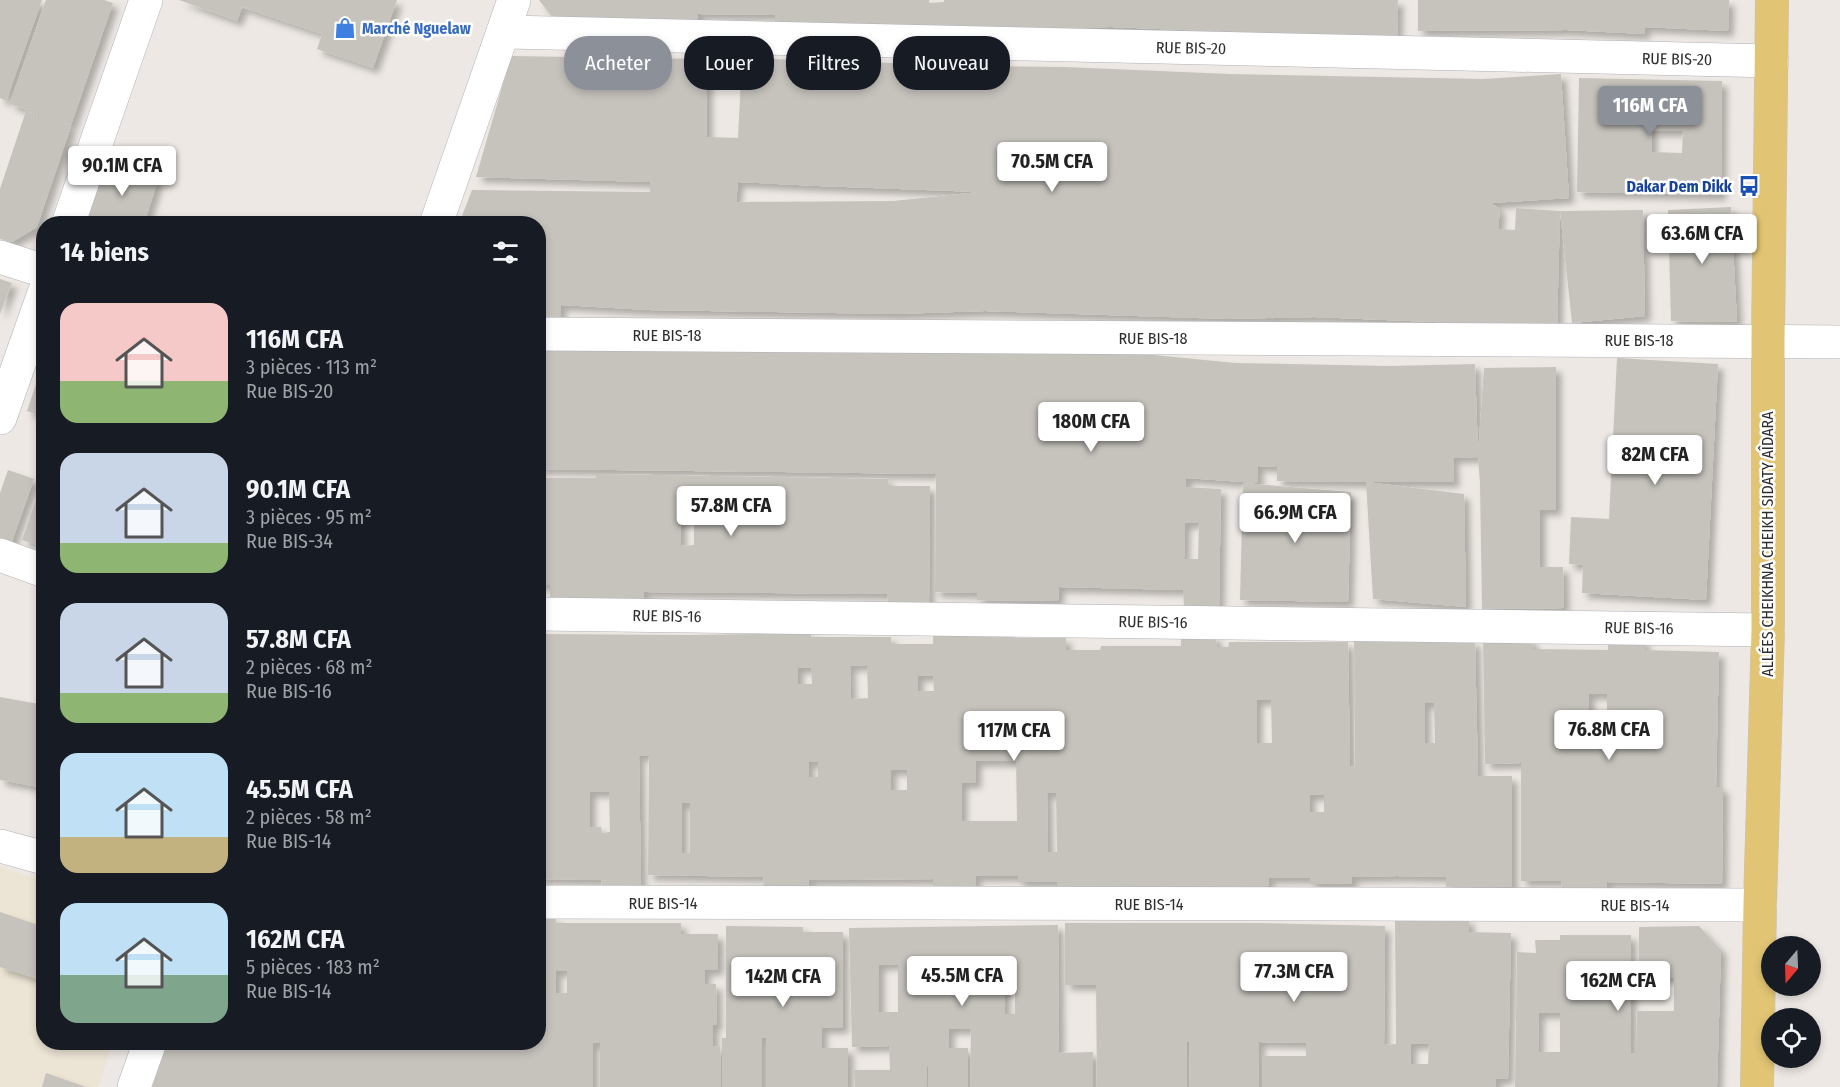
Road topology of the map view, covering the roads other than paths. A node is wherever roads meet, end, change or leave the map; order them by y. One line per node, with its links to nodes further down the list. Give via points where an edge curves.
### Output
1 (514, 0): 4 (street)
2 (1772, 0): 5 (main road, ALLÉES CHEIKHNA CHEIKH SIDATY AÎDARA)
3 (137, 2): 6 (street)
4 (503, 32): 5 (street, RUE BIS-20); 7 (street)
5 (1772, 61): 12 (main road, ALLÉES CHEIKHNA CHEIKH SIDATY AÎDARA)
6 (70, 216)
7 (439, 216)
8 (0, 256): 9 (street)
9 (36, 268)
10 (36, 316): 14 (street)
11 (546, 334): 12 (street, RUE BIS-18)
12 (1768, 341): 13 (street, RUE BIS-18); 18 (main road, ALLÉES CHEIKHNA CHEIKH SIDATY AÎDARA)
13 (1840, 342)
14 (0, 418)
15 (0, 555): 16 (street)
16 (36, 568)
17 (546, 614): 18 (street, RUE BIS-16)
18 (1768, 630): 22 (main road, ALLÉES CHEIKHNA CHEIKH SIDATY AÎDARA)
19 (0, 846): 20 (street)
20 (36, 856)
21 (546, 903): 22 (street, RUE BIS-14)
22 (1760, 905): 25 (main road, ALLÉES CHEIKHNA CHEIKH SIDATY AÎDARA)
23 (147, 1050): 24 (street)
24 (134, 1087)
25 (1757, 1087)

